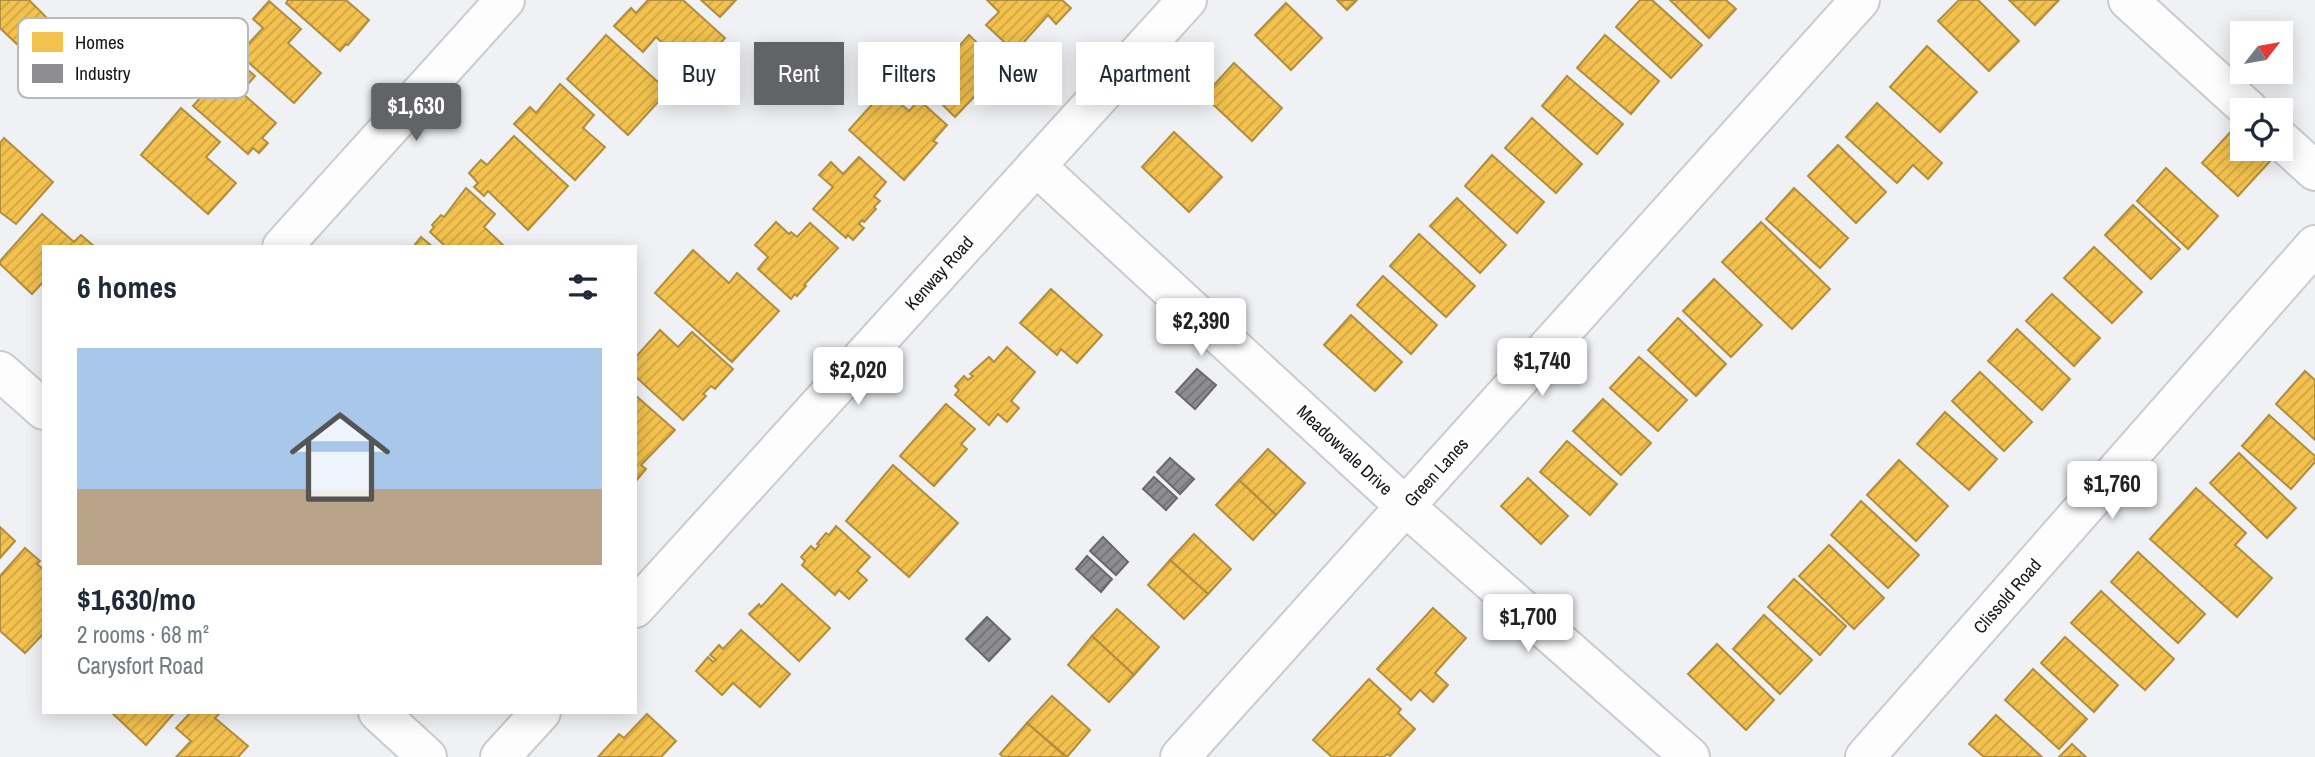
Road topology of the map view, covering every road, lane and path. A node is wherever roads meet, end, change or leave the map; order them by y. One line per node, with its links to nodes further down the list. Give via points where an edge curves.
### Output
1 (505, 0): 9 (street)
2 (1186, 0): 7 (street, Kenway Road)
3 (1860, 0): 13 (street, Green Lanes)
4 (2128, 0): 5 (street)
5 (2236, 98)
6 (2293, 151): 8 (street)
7 (1036, 166): 13 (street, Meadowvale Drive); 14 (street, Kenway Road)
8 (2315, 171)
9 (284, 245)
10 (2315, 245): 21 (street, Clissold Road)
11 (0, 371): 12 (street)
12 (42, 408)
13 (1405, 506): 19 (street, Green Lanes); 20 (street, Meadowvale Drive)
14 (637, 606)
15 (380, 714): 17 (street)
16 (539, 714): 18 (street)
17 (427, 757)
18 (500, 757)
19 (1180, 757)
20 (1690, 757)
21 (1865, 757)

